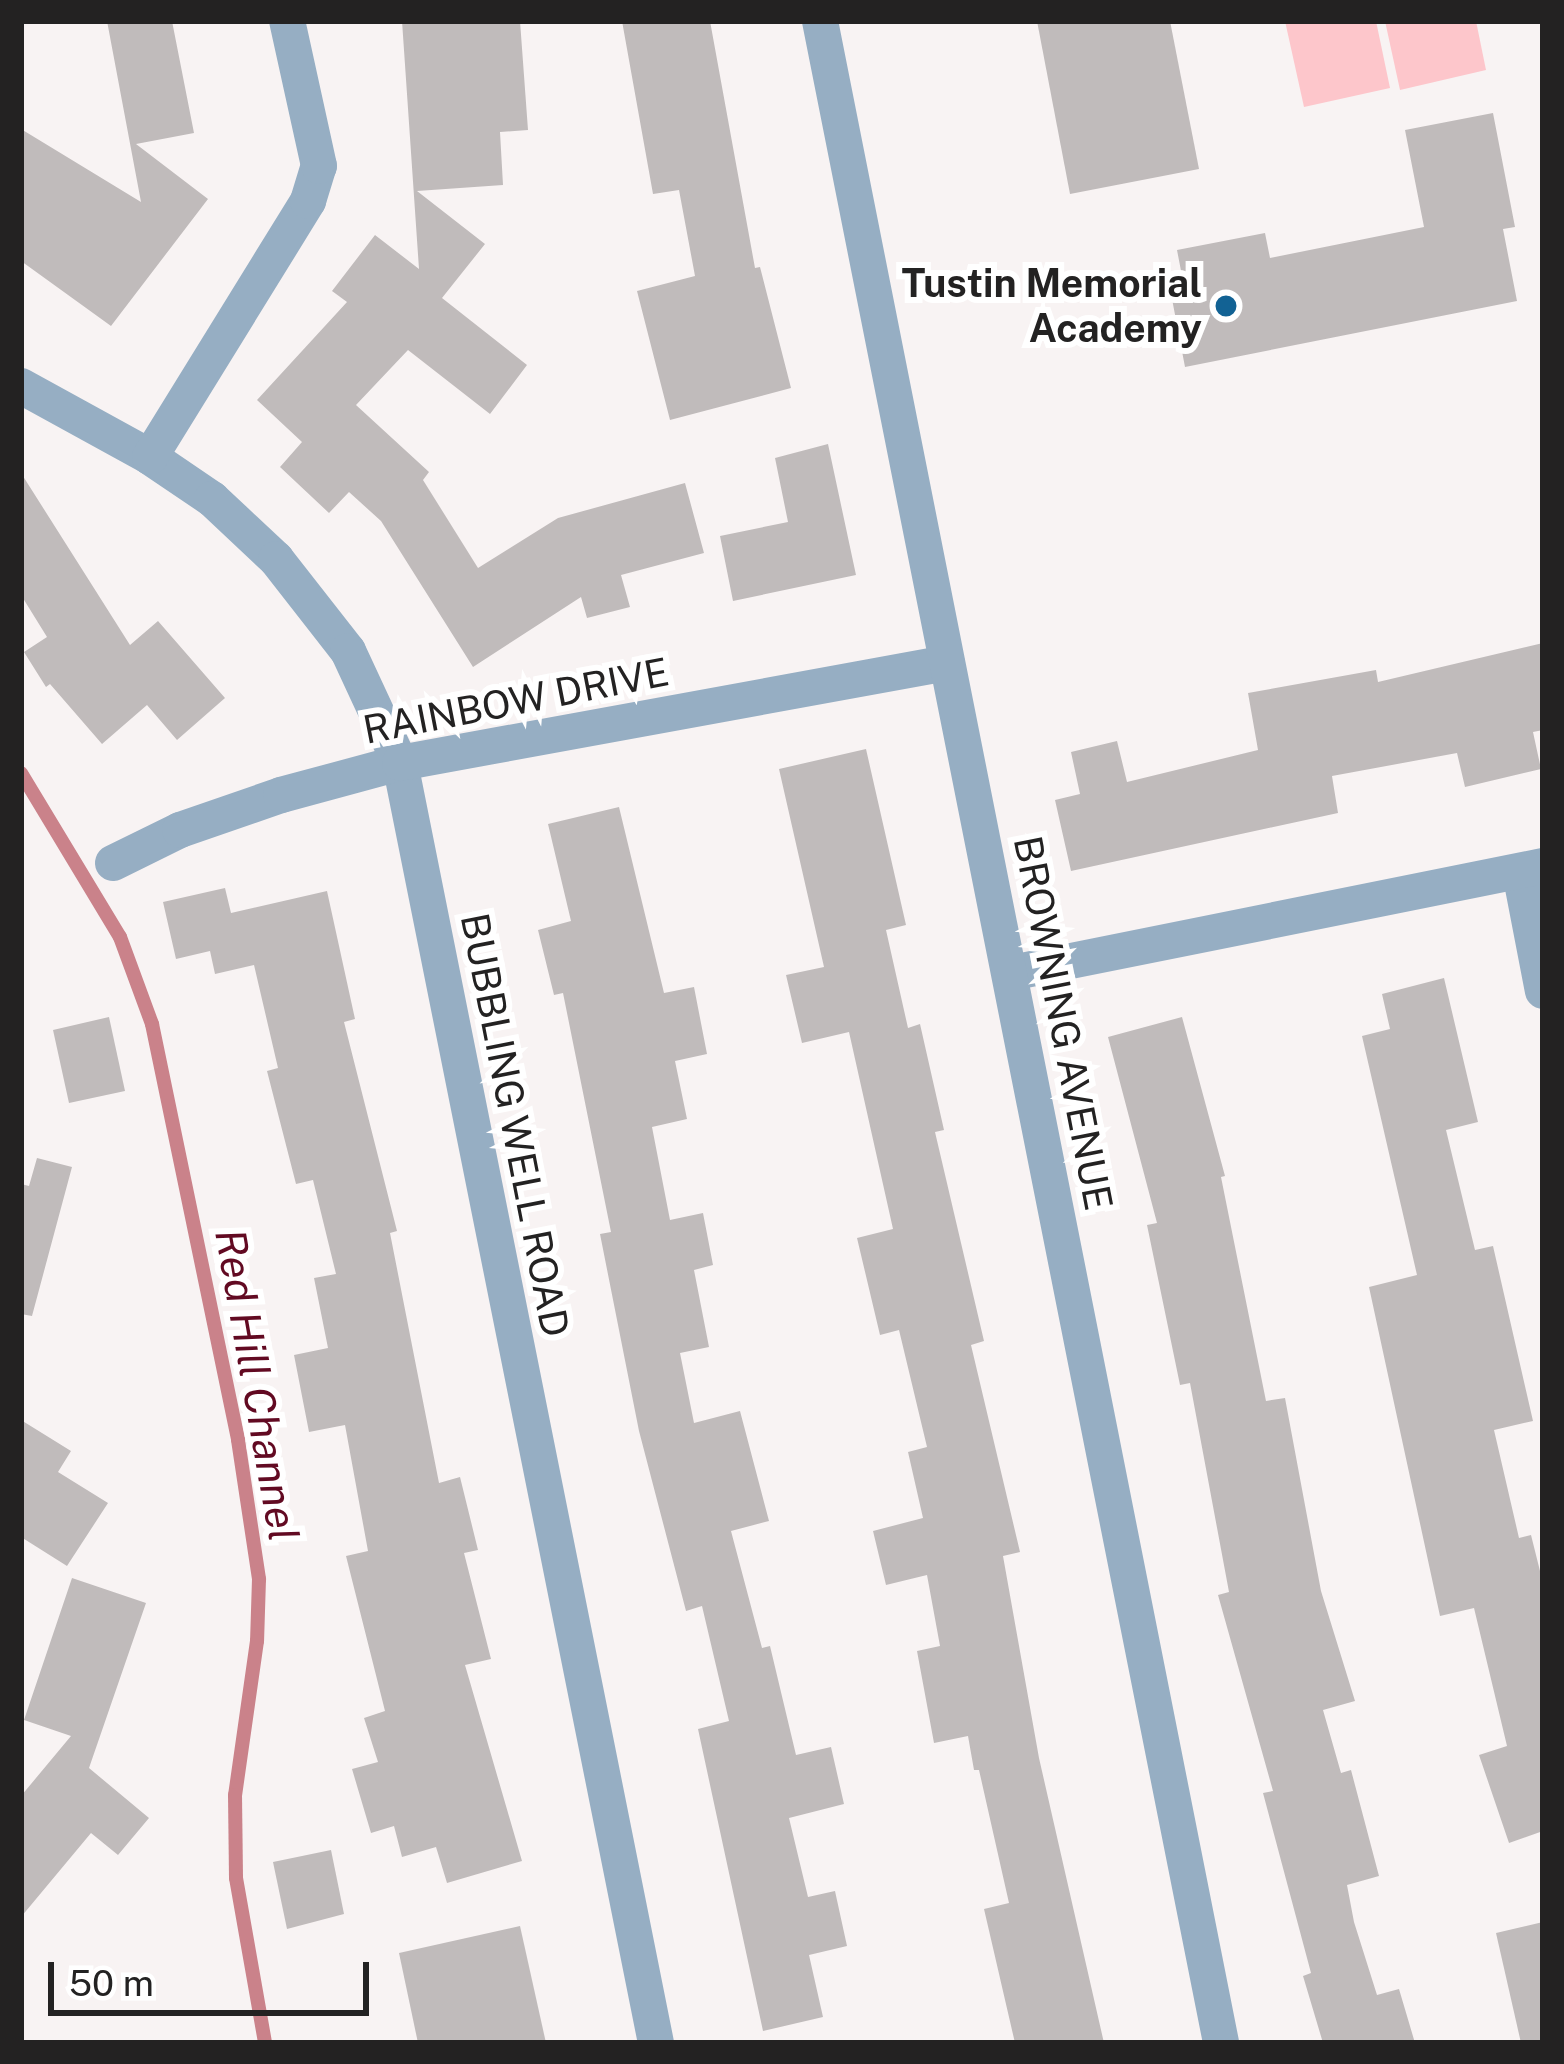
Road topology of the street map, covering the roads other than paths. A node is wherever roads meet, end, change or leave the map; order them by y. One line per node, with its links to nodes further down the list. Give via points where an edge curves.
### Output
1 (287, 21): 4 (street, via 319,166 308,201)
2 (820, 21): 5 (street, BROWNING AVENUE)
3 (21, 386): 4 (street, BUBBLING WELL ROAD)
4 (149, 457): 6 (street, BUBBLING WELL ROAD, via 212,499 276,559 349,651)
5 (947, 663): 6 (street, RAINBOW DRIVE); 9 (street, BROWNING AVENUE)
6 (400, 763): 7 (street, RAINBOW DRIVE, via 220,815); 11 (street, BUBBLING WELL ROAD)
7 (113, 862)
8 (1531, 869): 9 (street); 10 (street)
9 (1011, 973): 12 (street, BROWNING AVENUE)
10 (1543, 991)
11 (656, 2043)
12 (1221, 2043)

